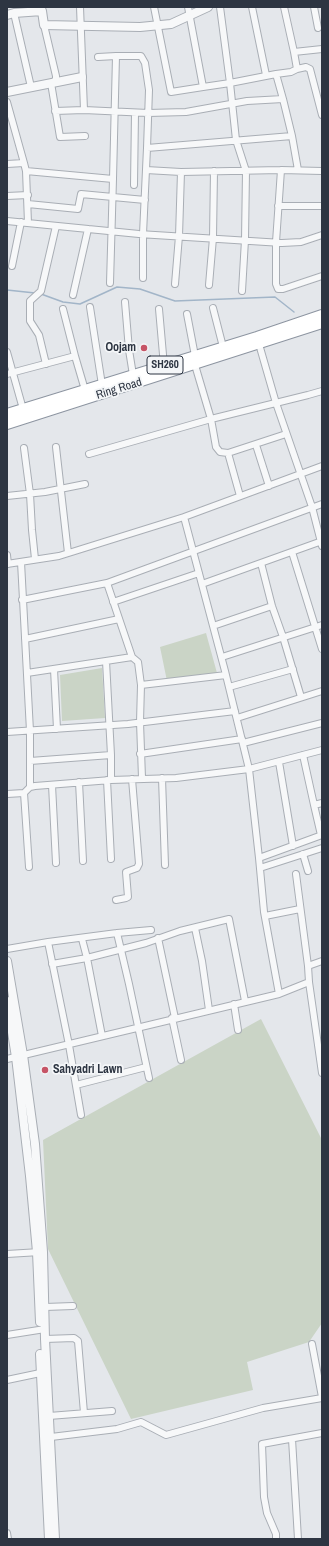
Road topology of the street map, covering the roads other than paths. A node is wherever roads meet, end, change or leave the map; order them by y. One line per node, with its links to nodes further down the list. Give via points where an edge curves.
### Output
1 (80, 7): 11 (street)
2 (154, 7): 12 (street)
3 (208, 7): 8 (street)
4 (220, 7): 23 (street)
5 (252, 7): 20 (street)
6 (284, 7): 15 (street)
7 (314, 7): 13 (street)
8 (189, 11): 12 (street, via 171,24); 24 (street)
9 (11, 14): 10 (street, via 42,11); 25 (street)
10 (44, 25): 11 (street); 22 (street, via 56,76 56,80)
11 (80, 26): 12 (street); 21 (street)
12 (159, 26): 24 (street, via 171,92)
13 (318, 28)
14 (322, 48): 15 (street)
15 (294, 52): 18 (street)
16 (116, 56): 17 (street); 32 (street); 34 (street, via 141,56 145,63 149,90)
17 (98, 57)
18 (297, 69): 19 (street); 35 (street, via 310,69)
19 (276, 74): 20 (street); 27 (street)
20 (266, 75): 23 (street)
21 (82, 77): 22 (street); 30 (street)
22 (51, 83): 25 (street); 31 (street)
23 (230, 83): 24 (street); 29 (street)
24 (203, 87)
25 (31, 88): 26 (street)
26 (7, 92)
27 (283, 98): 29 (street); 37 (street)
28 (7, 102): 41 (street)
29 (233, 104): 34 (street, via 186,112); 38 (street)
30 (84, 110): 31 (street); 32 (street)
31 (55, 111): 36 (street, via 60,137)
32 (114, 111): 33 (street); 50 (street)
33 (135, 112): 34 (street); 51 (street)
34 (148, 114): 39 (street)
35 (322, 115)
36 (85, 136)
37 (292, 136): 38 (street); 44 (street)
38 (236, 140): 39 (street); 47 (street)
39 (147, 148): 42 (street)
40 (7, 164): 41 (street)
41 (24, 164): 45 (street)
42 (146, 170): 49 (street); 55 (street)
43 (281, 170): 44 (street); 47 (street); 57 (street)
44 (298, 170): 48 (street)
45 (26, 171): 50 (street); 52 (street)
46 (214, 171): 47 (street); 49 (street); 68 (street)
47 (246, 171): 69 (street)
48 (322, 171)
49 (181, 172): 67 (street)
50 (113, 179): 54 (street)
51 (134, 185)
52 (28, 195): 53 (street); 56 (street)
53 (7, 196)
54 (113, 197): 55 (street); 56 (street, via 81,194 78,209); 64 (street)
55 (145, 200): 65 (street)
56 (28, 204): 61 (street)
57 (278, 206): 58 (street); 70 (street)
58 (322, 206)
59 (7, 221): 60 (street)
60 (21, 222): 61 (street); 71 (street)
61 (28, 223): 62 (street)
62 (56, 226): 63 (street); 93 (street, via 41,290 30,301 29,314 30,321 39,335)
63 (88, 229): 64 (street); 78 (street)
64 (112, 231): 65 (street); 74 (street)
65 (143, 234): 67 (street); 73 (street)
66 (322, 235): 70 (street, via 301,242)
67 (179, 236): 68 (street); 75 (street)
68 (214, 238): 69 (street); 76 (street)
69 (245, 240): 70 (street); 77 (street)
70 (276, 242): 72 (street, via 278,289)
71 (12, 266)
72 (322, 276)
73 (143, 278)
74 (110, 283)
75 (176, 284)
76 (209, 285)
77 (242, 291)
78 (73, 295)
79 (125, 302): 96 (street)
80 (90, 307): 97 (street)
81 (213, 308): 89 (street)
82 (62, 309): 91 (street)
83 (159, 309): 94 (street)
84 (187, 314): 92 (street)
85 (322, 315): 87 (highway, Ring Road / SH260)
86 (322, 324): 88 (highway, Ring Road / SH260)
87 (247, 344): 88 (highway, Ring Road / SH260); 89 (highway, Ring Road / SH260); 92 (highway, Ring Road / SH260)
88 (259, 344): 100 (street)
89 (223, 347): 92 (highway, Ring Road / SH260)
90 (7, 352): 95 (street)
91 (75, 356): 93 (street); 98 (street)
92 (195, 360): 94 (highway, Ring Road / SH260); 103 (street); 104 (highway, Ring Road / SH260)
93 (46, 364): 95 (street)
94 (164, 366): 96 (highway, Ring Road / SH260)
95 (10, 373): 101 (street)
96 (133, 375): 97 (highway, Ring Road / SH260)
97 (102, 385): 98 (highway, Ring Road / SH260)
98 (85, 390): 101 (highway, Ring Road / SH260)
99 (322, 390): 100 (street)
100 (276, 403): 103 (street); 105 (street)
101 (23, 409): 102 (highway, Ring Road / SH260)
102 (7, 414)
103 (211, 419): 109 (street, via 216,447 220,452); 110 (street)
104 (7, 424)
105 (286, 434): 106 (street); 112 (street)
106 (256, 445): 109 (street); 114 (street)
107 (56, 447): 115 (street)
108 (24, 448): 116 (street)
109 (228, 453): 118 (street)
110 (89, 454)
111 (322, 466): 112 (street)
112 (300, 474): 114 (street); 120 (street)
113 (85, 484): 115 (street)
114 (268, 486): 118 (street)
115 (60, 489): 116 (street); 125 (street)
116 (30, 494): 117 (street); 127 (street)
117 (7, 496)
118 (240, 496): 121 (street)
119 (322, 504): 120 (street)
120 (312, 507): 122 (street); 123 (street)
121 (184, 517): 123 (street); 125 (street)
122 (322, 543): 124 (street)
123 (193, 551): 131 (street); 132 (street)
124 (292, 552): 129 (street); 139 (street)
125 (68, 553): 127 (street)
126 (7, 555): 130 (street)
127 (35, 560): 128 (street)
128 (21, 562): 130 (street); 134 (street)
129 (261, 563): 133 (street); 136 (street)
130 (8, 564)
131 (199, 573): 133 (street); 135 (street)
132 (107, 583): 134 (street); 135 (street)
133 (202, 584): 138 (street)
134 (22, 600): 141 (street)
135 (113, 602): 137 (street)
136 (272, 606): 138 (street); 140 (street)
137 (119, 619): 141 (street); 143 (street)
138 (213, 626): 144 (street)
139 (319, 626): 140 (street); 142 (street)
140 (283, 637): 144 (street); 147 (street)
141 (25, 639): 148 (street)
142 (322, 649)
143 (132, 657): 145 (street); 150 (street, via 138,662)
144 (222, 657): 149 (street)
145 (106, 661): 146 (street); 158 (street)
146 (54, 669): 148 (street); 159 (street)
147 (293, 669): 151 (street); 153 (street)
148 (27, 673): 160 (street)
149 (226, 675): 150 (street); 151 (street)
150 (141, 685): 156 (street)
151 (229, 687): 154 (street)
152 (322, 691): 153 (street)
153 (302, 697): 155 (street)
154 (235, 711): 155 (street); 156 (street)
155 (237, 718): 162 (street)
156 (140, 722): 158 (street); 164 (street)
157 (322, 723): 162 (street)
158 (110, 725): 159 (street); 165 (street)
159 (57, 729): 160 (street)
160 (30, 731): 161 (street); 167 (street)
161 (7, 732)
162 (242, 741): 164 (street); 169 (street)
163 (322, 750): 166 (street)
164 (140, 754): 170 (street)
165 (111, 755): 167 (street); 173 (street)
166 (303, 755): 168 (street); 180 (street)
167 (30, 761): 176 (street)
168 (279, 762): 169 (street); 182 (street)
169 (249, 770): 171 (street); 185 (street)
170 (142, 778): 171 (street); 172 (street)
171 (162, 778): 189 (street)
172 (132, 779): 173 (street); 194 (street, via 139,864 137,868 126,872 128,897)
173 (109, 780): 174 (street); 186 (street)
174 (79, 782): 175 (street); 187 (street)
175 (52, 785): 176 (street); 188 (street)
176 (30, 788): 177 (street)
177 (24, 793): 178 (street); 190 (street)
178 (7, 794)
179 (322, 803): 180 (street)
180 (314, 805): 181 (street)
181 (322, 835): 182 (street)
182 (293, 846): 185 (street)
183 (322, 848): 184 (street)
184 (303, 854): 191 (street); 192 (street)
185 (259, 858): 191 (street)
186 (111, 859)
187 (83, 861)
188 (56, 863)
189 (165, 865)
190 (29, 867)
191 (260, 868): 196 (street)
192 (308, 871)
193 (296, 874): 195 (street)
194 (116, 900)
195 (300, 909): 196 (street); 209 (street)
196 (265, 916): 211 (street)
197 (194, 928): 200 (street); 213 (street, via 229,919); 215 (street)
198 (151, 930): 199 (street)
199 (117, 933): 201 (street); 204 (street)
200 (158, 938): 204 (street); 216 (street)
201 (82, 939): 202 (street); 205 (street)
202 (48, 942): 203 (street); 208 (street)
203 (7, 949)
204 (121, 949): 205 (street); 217 (street)
205 (87, 958): 208 (street); 219 (street)
206 (7, 961): 221 (street)
207 (322, 961): 209 (street)
208 (52, 964): 220 (street)
209 (308, 966): 210 (street)
210 (309, 982): 211 (street); 225 (street)
211 (279, 994): 213 (street)
212 (7, 1001): 221 (street)
213 (245, 1002): 214 (street)
214 (234, 1004): 215 (street); 218 (street)
215 (209, 1010): 216 (street)
216 (174, 1018): 217 (street); 223 (street)
217 (138, 1027): 219 (street); 224 (street)
218 (238, 1030)
219 (102, 1036): 220 (street)
220 (69, 1045): 221 (street); 227 (street)
221 (19, 1056): 222 (street); 229 (street, via 35,1144)
222 (7, 1059)
223 (181, 1060)
224 (146, 1067): 226 (street); 227 (street)
225 (322, 1073)
226 (149, 1078)
227 (76, 1085): 228 (street)
228 (81, 1115)
229 (40, 1252): 230 (street); 232 (street); 233 (street)
230 (7, 1254)
231 (73, 1306): 232 (street)
232 (45, 1307): 233 (street)
233 (42, 1330): 234 (street); 235 (street); 237 (street)
234 (7, 1335)
235 (45, 1339): 237 (street); 241 (street, via 74,1338 78,1341)
236 (312, 1344): 239 (street)
237 (44, 1373): 238 (street); 242 (street); 248 (street)
238 (7, 1380)
239 (322, 1398): 244 (street, via 263,1408 166,1435 140,1422 117,1429)
240 (112, 1411): 241 (street)
241 (84, 1413): 242 (street)
242 (49, 1416): 244 (street)
243 (322, 1433): 245 (street)
244 (50, 1437): 249 (street)
245 (292, 1439): 250 (street, via 262,1444 264,1497); 251 (street)
246 (7, 1533): 247 (street)
247 (8, 1539)
248 (48, 1539)
249 (55, 1539)
250 (276, 1539)
251 (298, 1539)

